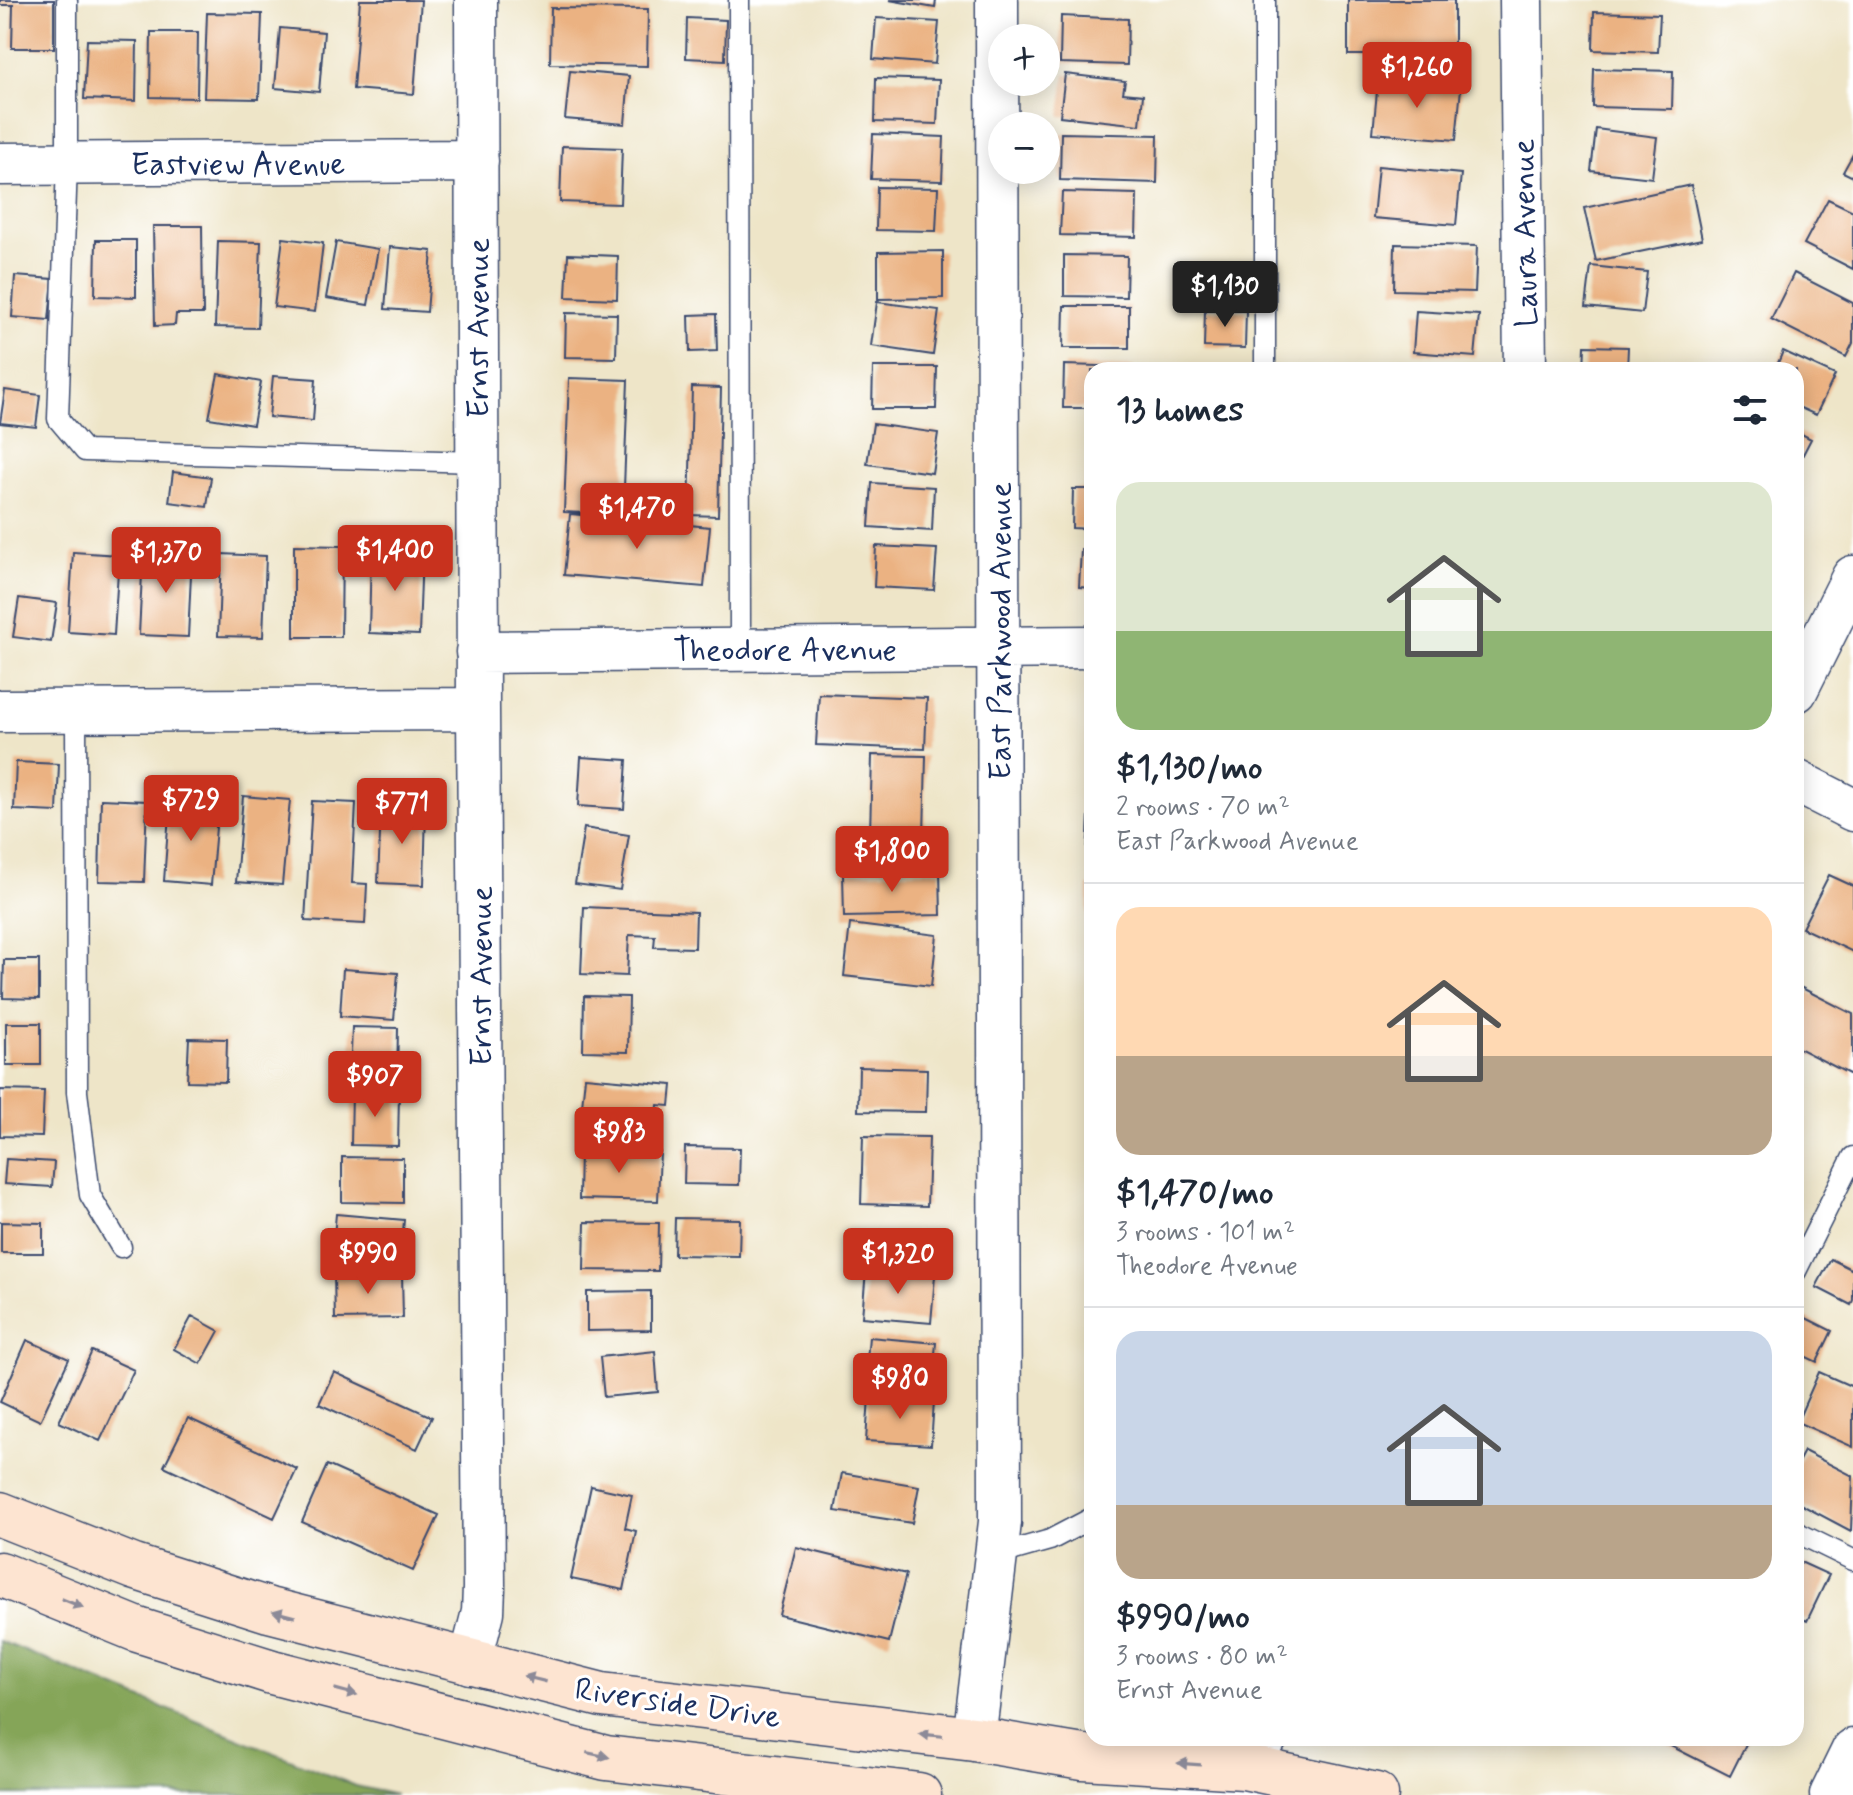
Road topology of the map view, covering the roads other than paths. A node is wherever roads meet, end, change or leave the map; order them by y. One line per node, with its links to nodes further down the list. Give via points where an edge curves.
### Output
1 (67, 0): 9 (lane)
2 (476, 0): 7 (street, Ernst Avenue)
3 (739, 0): 16 (lane)
4 (997, 0): 15 (street, East Parkwood Avenue)
5 (1265, 0): 10 (lane)
6 (1521, 0): 11 (street, Laura Avenue)
7 (477, 161): 9 (street, Eastview Avenue); 12 (street, Ernst Avenue)
8 (0, 164): 9 (street, Eastview Avenue)
9 (67, 164): 12 (lane, via 58,419 85,451)
10 (1265, 362)
11 (1525, 362)
12 (478, 462): 17 (street, Ernst Avenue)
13 (1853, 577): 18 (street)
14 (1084, 647): 15 (street, Theodore Avenue)
15 (1000, 648): 16 (street, Theodore Avenue); 30 (street, East Parkwood Avenue)
16 (740, 650): 17 (street, Theodore Avenue)
17 (477, 652): 19 (street, Ernst Avenue)
18 (1804, 675)
19 (478, 709): 21 (street); 33 (street, Ernst Avenue, via 484,1588)
20 (0, 711): 21 (street)
21 (76, 711): 25 (lane, via 77,1092 90,1195)
22 (1804, 785): 23 (street)
23 (1853, 810)
24 (1853, 1157): 26 (lane)
25 (121, 1247)
26 (1804, 1255)
27 (0, 1514): 33 (main road, Riverside Drive, one-way to 27, via 164,1577)
28 (1084, 1522): 30 (lane, via 1050,1540)
29 (1804, 1536): 31 (lane)
30 (997, 1555): 34 (street, East Parkwood Avenue)
31 (1853, 1560)
32 (0, 1574): 37 (main road, Riverside Drive, one-way to 37, via 138,1630 272,1672 606,1758)
33 (470, 1663): 34 (main road, Riverside Drive, one-way to 33, via 602,1695)
34 (974, 1739): 36 (main road, Riverside Drive, one-way to 34, via 1083,1757)
35 (1853, 1750): 39 (street)
36 (1255, 1752): 38 (main road, Riverside Drive)
37 (919, 1795)
38 (1376, 1795)
39 (1831, 1795)

